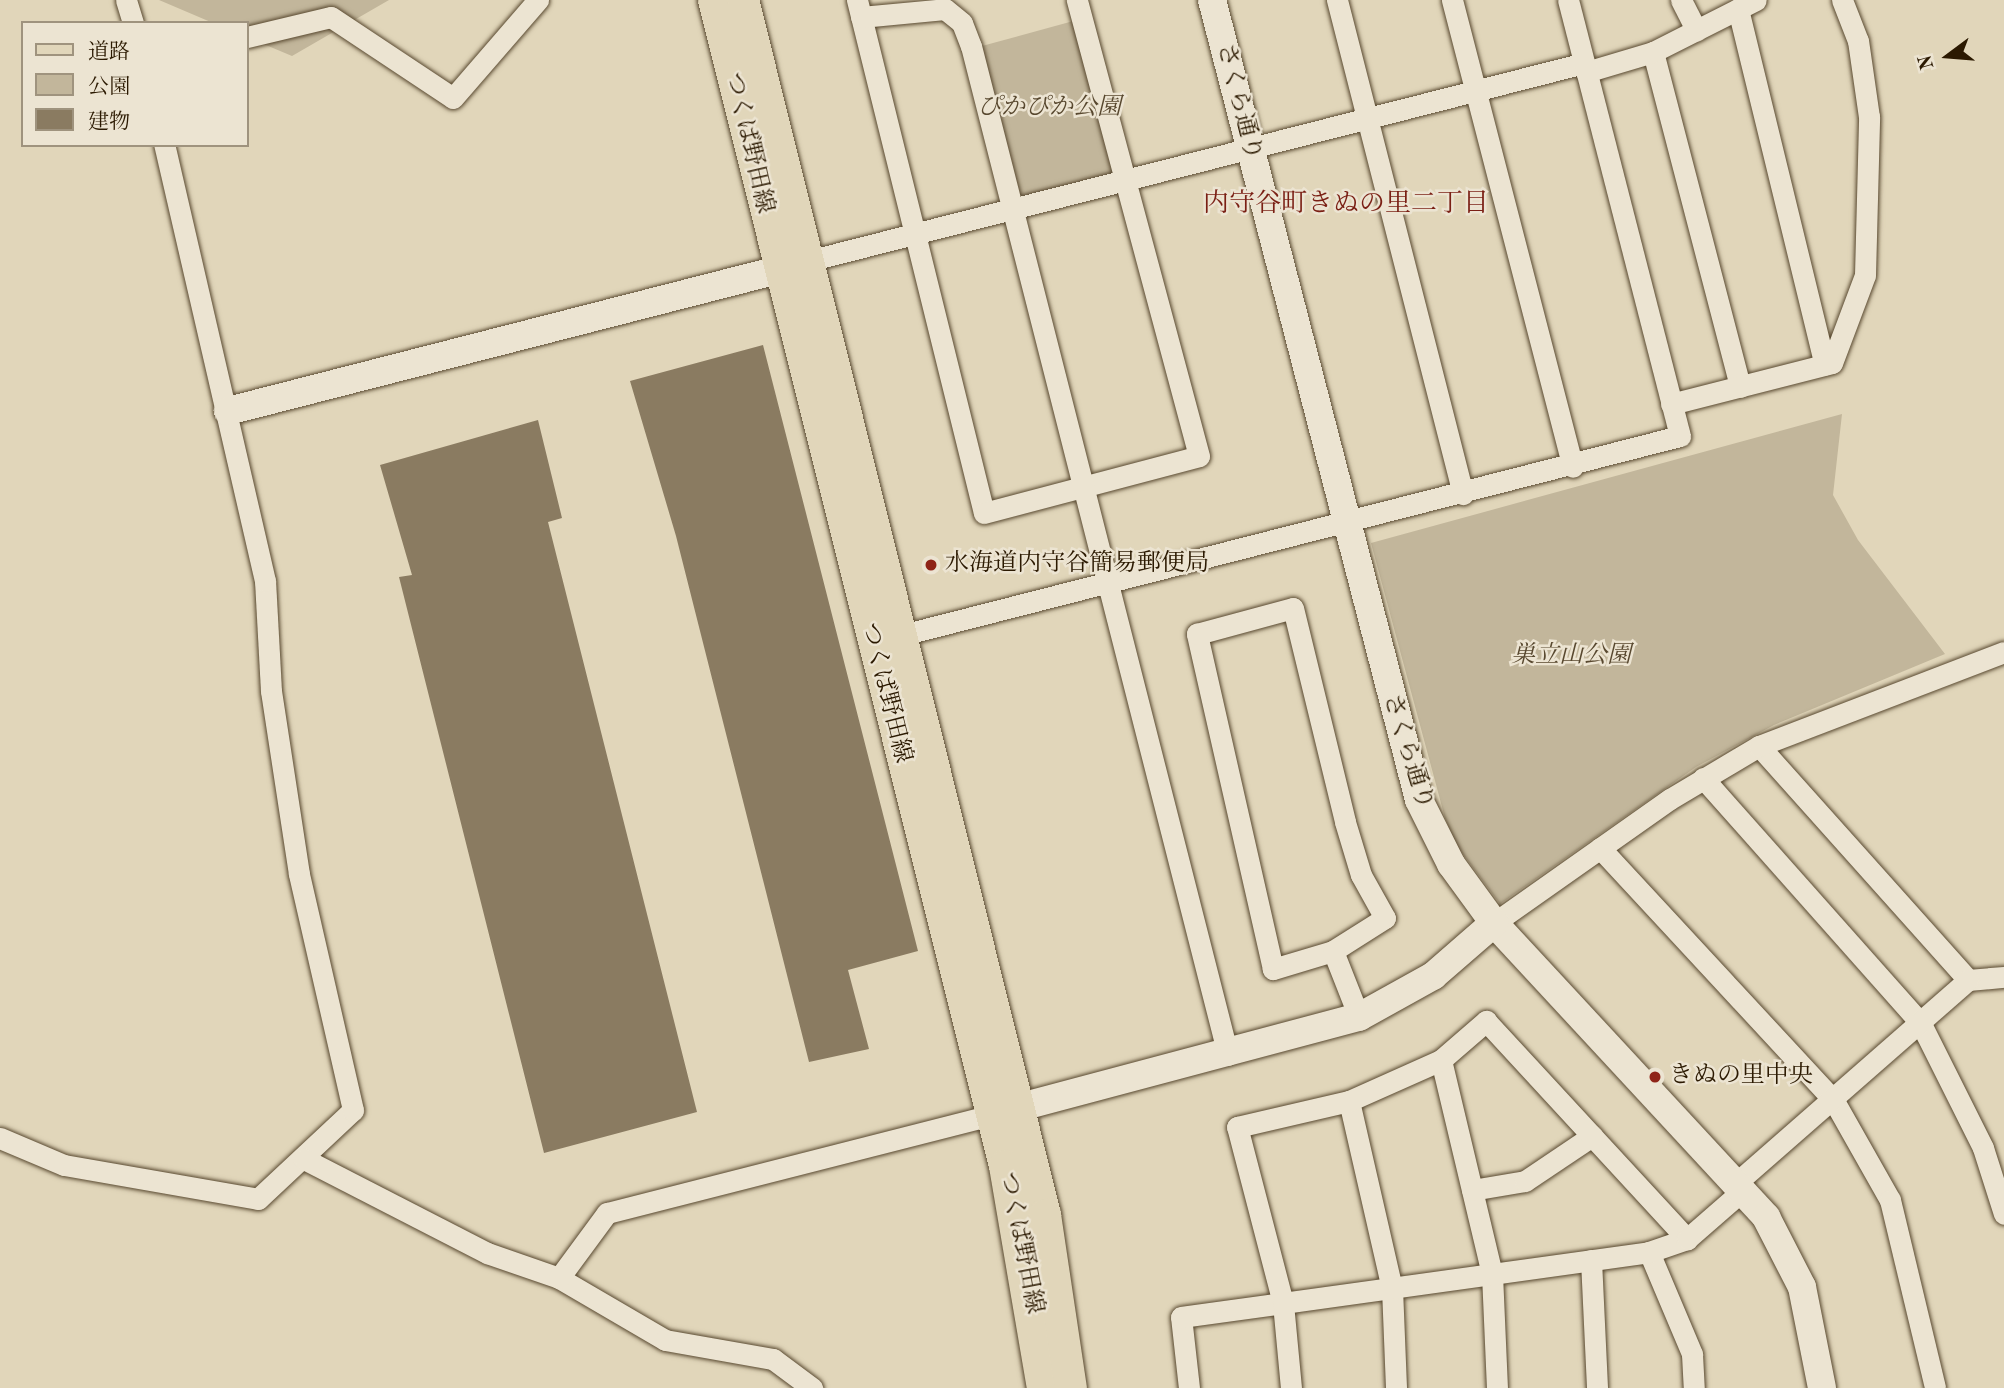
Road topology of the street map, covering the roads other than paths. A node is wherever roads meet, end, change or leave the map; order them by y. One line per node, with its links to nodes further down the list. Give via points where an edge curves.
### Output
1 (126, 0): 14 (street)
2 (538, 0): 16 (street, via 453,98 331,17)
3 (713, 0): 26 (main road, つくば野田線)
4 (743, 0): 26 (main road, つくば野田線)
5 (1077, 0): 23 (street)
6 (1212, 0): 22 (street, さくら通り)
7 (1337, 0): 20 (street)
8 (1452, 0): 19 (street)
9 (1568, 0): 18 (street)
10 (1681, 0): 15 (street)
11 (1842, 0): 27 (street, via 1858,41 1869,117 1865,275 1832,363)
12 (1747, 5): 15 (street); 27 (street)
13 (859, 8): 24 (street, via 945,9 962,23); 25 (street)
14 (132, 21)
15 (1696, 30): 17 (street)
16 (248, 37)
17 (1653, 52): 18 (street); 28 (street)
18 (1585, 68): 19 (street); 29 (street)
19 (1475, 91): 20 (street); 31 (street)
20 (1369, 118): 22 (street); 33 (street)
21 (164, 147): 30 (street)
22 (1250, 150): 23 (street); 34 (street, さくら通り)
23 (1129, 182): 24 (street); 32 (street, via 1199,456)
24 (1016, 208): 25 (street); 32 (street)
25 (914, 234): 26 (street); 32 (street, via 984,513)
26 (791, 266): 30 (street); 36 (main road, つくば野田線); 51 (main road, つくば野田線)
27 (1825, 365): 28 (street)
28 (1740, 387): 29 (street)
29 (1671, 404): 31 (street, via 1680,436)
30 (228, 411): 54 (street, via 265,581 271,691 299,874 353,1110)
31 (1573, 467): 33 (street)
32 (1087, 487): 35 (street)
33 (1463, 494): 34 (street)
34 (1346, 524): 35 (street); 41 (street, さくら通り, via 1419,800 1451,864)
35 (1111, 584): 36 (street); 47 (street)
36 (898, 636): 51 (main road, つくば野田線)
37 (2004, 652): 38 (street)
38 (1759, 746): 39 (street); 44 (street)
39 (1703, 778): 40 (street); 46 (street)
40 (1600, 848): 41 (street); 50 (street)
41 (1494, 923): 45 (street, via 1433,976); 55 (street, さくら通り)
42 (1332, 951): 42 (street, via 1273,969 1196,634 1293,608 1345,822 1361,875 1385,918); 45 (street)
43 (2004, 978): 44 (street)
44 (1968, 980): 46 (street)
45 (1359, 1017): 47 (street)
46 (1920, 1022): 50 (street); 57 (street, via 1983,1148)
47 (1228, 1055): 51 (street)
48 (1441, 1060): 49 (street); 52 (street, via 1486,1021); 56 (street)
49 (1349, 1101): 63 (street); 64 (street, via 1237,1127)
50 (1834, 1101): 55 (street); 75 (street, via 1890,1200)
51 (1005, 1112): 62 (street, via 607,1213); 66 (main road, つくば野田線); 67 (main road, つくば野田線, via 1045,1215)
52 (1592, 1136): 56 (street, via 1525,1181); 58 (street)
53 (0, 1138): 54 (street, via 64,1165 258,1199)
54 (304, 1159): 62 (street, via 487,1253)
55 (1739, 1187): 58 (street); 74 (street, さくら通り, via 1793,1265 1811,1319)
56 (1472, 1190): 61 (street)
57 (2004, 1214)
58 (1687, 1239): 59 (street)
59 (1649, 1252): 60 (street); 73 (street, via 1692,1354)
60 (1591, 1260): 61 (street); 72 (street)
61 (1492, 1274): 63 (street); 71 (street)
62 (559, 1279): 65 (street, via 665,1340 773,1359)
63 (1392, 1288): 64 (street); 70 (street)
64 (1283, 1303): 68 (street, via 1181,1317); 69 (street)
65 (812, 1388)
66 (1043, 1388)
67 (1071, 1388)
68 (1189, 1388)
69 (1291, 1388)
70 (1395, 1388)
71 (1497, 1388)
72 (1597, 1388)
73 (1694, 1388)
74 (1822, 1388)
75 (1935, 1388)

